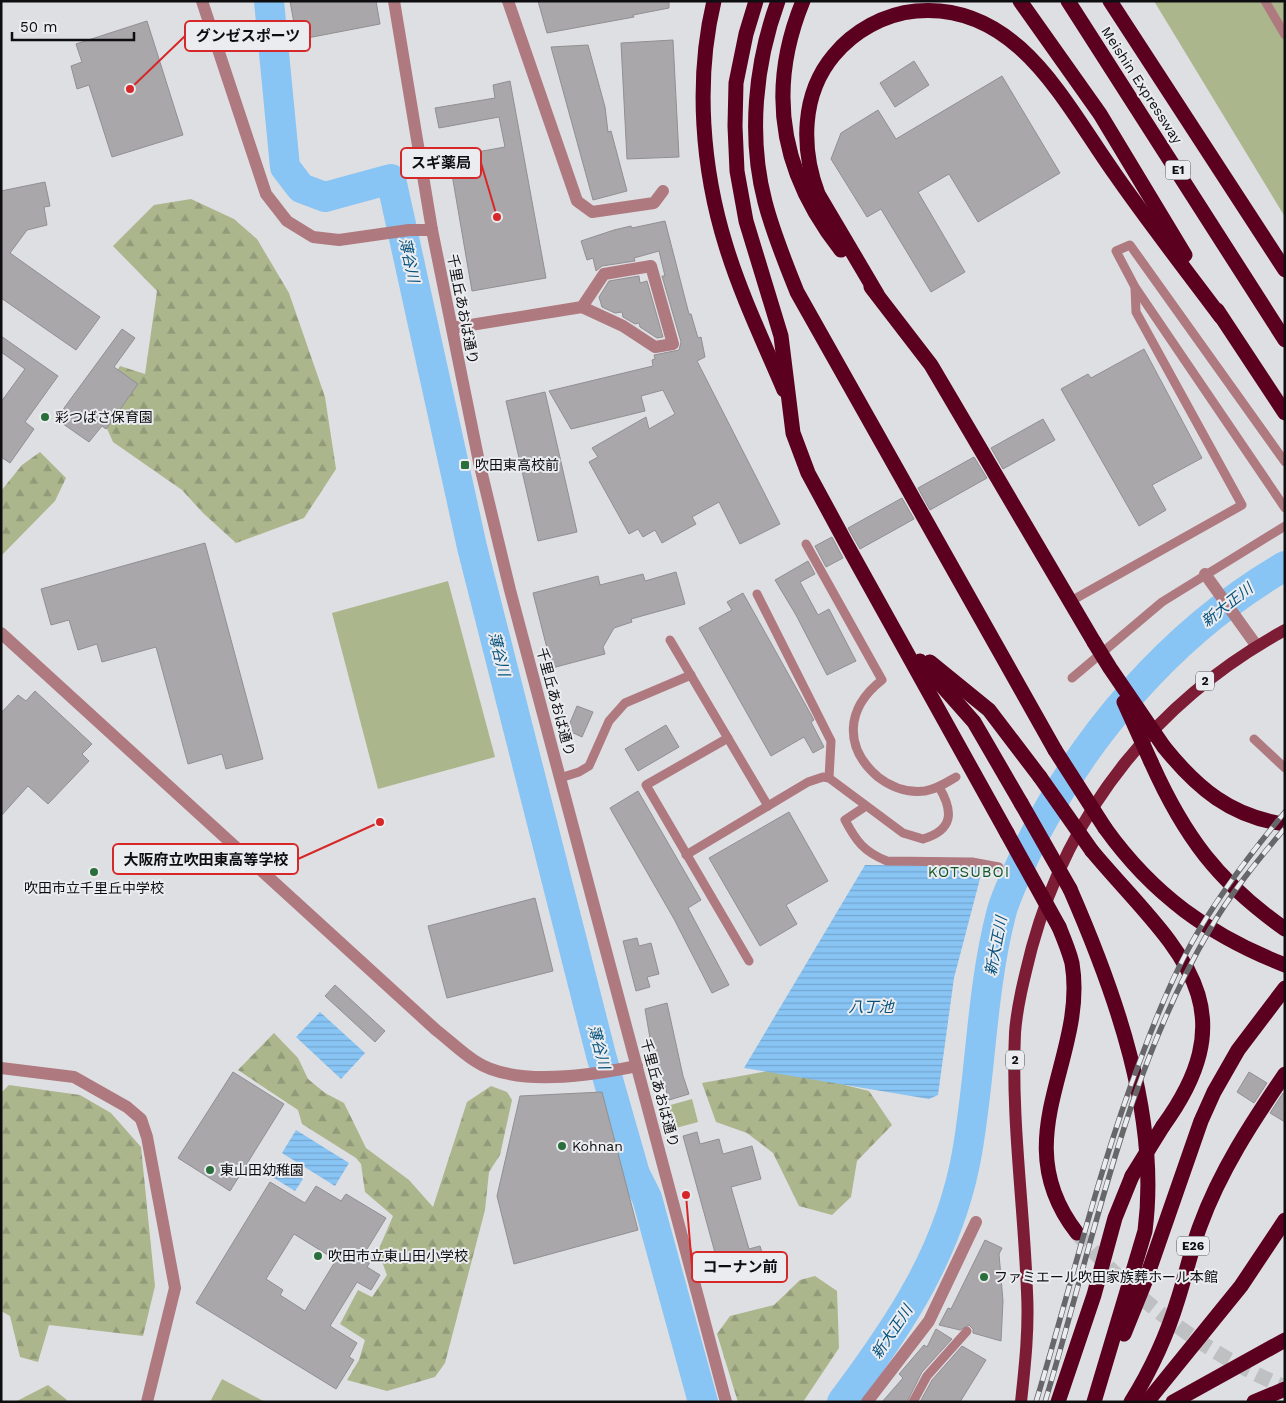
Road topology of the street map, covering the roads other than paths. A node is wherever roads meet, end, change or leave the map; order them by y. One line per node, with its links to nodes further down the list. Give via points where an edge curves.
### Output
1 (202, 1): 16 (street, via 266,194 287,221 312,236 339,240)
2 (394, 1): 16 (street, 千里丘あおば通り)
3 (508, 1): 15 (street, via 577,201 592,212 654,203)
4 (714, 1): 24 (highway, via 703,99 710,178 726,247)
5 (756, 1): 24 (highway, via 736,83 737,171 746,221 781,336)
6 (778, 1): 55 (highway, bridge, via 763,53 758,85 756,144 765,201 796,292 1055,750 1105,828 1144,877 1180,908 1222,936)
7 (803, 1): 19 (highway, via 784,64 783,118 788,150 822,225)
8 (1020, 1): 21 (highway, via 1100,114)
9 (1068, 1): 23 (highway, Meishin Expressway / E1)
10 (1110, 1): 14 (highway, Meishin Expressway / E1)
11 (1116, 1): 14 (highway)
12 (1265, 1): 13 (lane)
13 (1285, 35)
14 (1158, 74): 17 (highway, Meishin Expressway / E1)
15 (663, 191)
16 (432, 230): 22 (street, 千里丘あおば通り)
17 (1285, 270)
18 (1135, 288): 26 (lane, via 1116,251 1130,245); 27 (lane); 32 (lane, via 1136,312 1242,505)
19 (877, 294): 21 (highway, via 812,180 805,139 808,111 825,68 855,35 882,20 907,12 945,11 986,24 1004,35 1034,62); 32 (highway, via 931,365)
20 (582, 307): 20 (street, via 623,326 655,347 673,344 651,266 604,274); 22 (street)
21 (1221, 317): 25 (highway)
22 (452, 328): 45 (street, 千里丘あおば通り, via 479,462)
23 (1285, 340)
24 (790, 406): 35 (highway, via 794,433 808,472)
25 (1285, 413)
26 (1285, 462)
27 (1284, 507)
28 (1285, 526): 30 (lane)
29 (806, 544): 47 (lane, via 882,680 870,689 857,708 853,731 858,753 872,771 891,785 912,791)
30 (1204, 574): 37 (street); 40 (lane, via 1162,602)
31 (757, 594): 46 (lane, via 831,741)
32 (1071, 602): 38 (highway, bridge)
33 (1285, 630): 37 (main road, 2)
34 (1, 633): 57 (street, via 436,1030 476,1062 507,1073 540,1079)
35 (897, 633): 62 (highway, bridge, via 1059,927 1072,963 1073,994 1067,1035 1048,1122 1048,1166 1057,1203); 71 (highway, bridge, via 989,710 1092,851 1186,963 1203,1020 1199,1059 1183,1098 1132,1176 1115,1218 1094,1296); 72 (highway, bridge, via 974,722 1070,889 1096,948 1127,1045 1137,1090 1149,1179 1145,1231)
36 (670, 640): 39 (lane)
37 (1256, 645): 70 (main road, 2, via 1200,685 1137,747 1114,775 1071,844 1040,919 1015,1031 1015,1108 1028,1293)
38 (1110, 668): 50 (highway, bridge, via 1164,748 1200,787 1217,800 1257,818); 53 (highway, bridge, via 1178,818 1202,854 1242,896)
39 (690, 675): 41 (lane); 45 (lane, via 625,703 609,721 589,766)
40 (1072, 678)
41 (728, 738): 48 (lane); 51 (lane, via 646,785)
42 (1254, 739): 43 (lane)
43 (1285, 768)
44 (956, 777): 47 (lane)
45 (560, 778): 57 (street, 千里丘あおば通り)
46 (829, 778): 48 (lane, via 808,782); 49 (lane)
47 (939, 787): 49 (lane, via 947,800 949,817 941,831 923,839 903,833)
48 (768, 806): 51 (lane)
49 (866, 806): 52 (lane, via 845,820 857,842 875,856 887,861 972,862)
50 (1285, 824)
51 (686, 854): 54 (lane)
52 (999, 867)
53 (1285, 929)
54 (749, 961)
55 (1285, 965)
56 (1285, 988): 72 (highway, via 1238,1050 1214,1092 1191,1147 1145,1282)
57 (637, 1066): 67 (street, 千里丘あおば通り)
58 (1, 1068): 66 (street, via 74,1077 127,1107 141,1119 175,1288)
59 (1285, 1074): 73 (highway, E26, via 1232,1157 1214,1192 1200,1226 1169,1327)
60 (1285, 1220): 74 (highway, via 1241,1286)
61 (976, 1222): 68 (street, via 929,1322)
62 (1077, 1233)
63 (968, 1331): 69 (lane, via 927,1376)
64 (1285, 1340): 75 (highway)
65 (1285, 1389): 76 (highway)
66 (146, 1402)
67 (726, 1402)
68 (867, 1402)
69 (913, 1402)
70 (1021, 1402)
71 (1058, 1402)
72 (1095, 1402)
73 (1131, 1402)
74 (1148, 1402)
75 (1173, 1402)
76 (1254, 1402)

